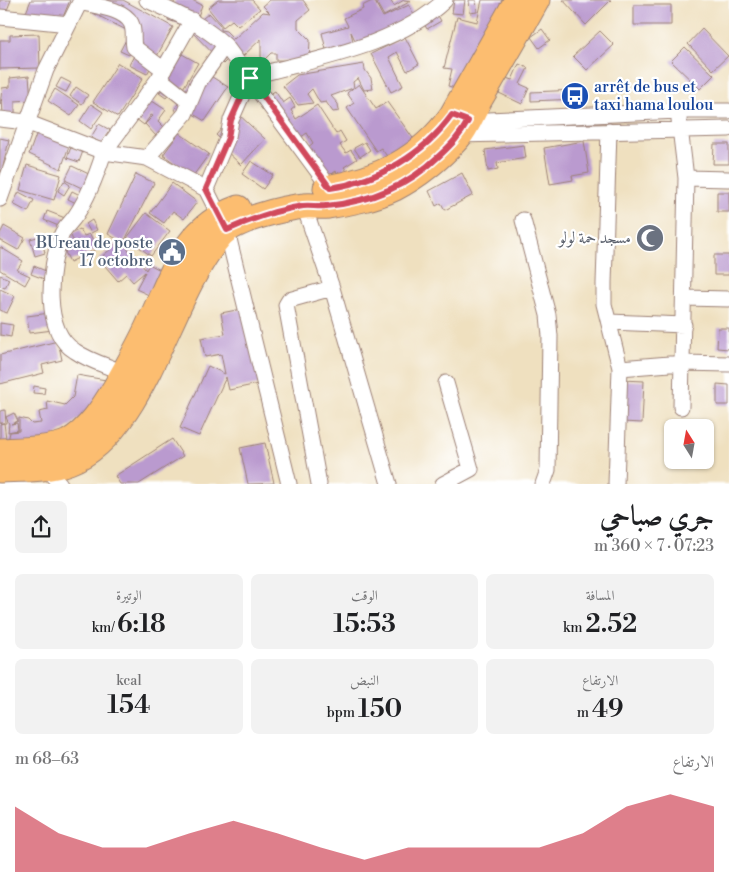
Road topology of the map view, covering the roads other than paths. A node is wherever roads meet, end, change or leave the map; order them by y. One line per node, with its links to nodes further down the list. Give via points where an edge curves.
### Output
1 (147, 0): 7 (street)
2 (445, 0): 11 (street, via 395,35)
3 (517, 0): 17 (main road)
4 (537, 0): 17 (main road)
5 (80, 1): 8 (street); 10 (street, via 124,14 135,33 134,47)
6 (0, 17): 8 (street)
7 (192, 20): 9 (street); 10 (street)
8 (69, 24): 16 (street, via 46,70)
9 (225, 45): 11 (street); 12 (street, via 198,83)
10 (162, 74): 12 (street); 21 (street)
11 (250, 78): 25 (street); 26 (street)
12 (189, 102): 22 (street, via 185,114)
13 (678, 111): 14 (street); 17 (street); 20 (street)
14 (729, 111)
15 (0, 119): 16 (street)
16 (26, 122): 21 (street); 27 (street)
17 (455, 126): 19 (street); 25 (main road, via 386,171 359,183); 28 (main road, via 427,167 395,188 365,199)
18 (729, 130): 20 (street)
19 (609, 131): 20 (street); 34 (street, via 604,304)
20 (680, 131): 23 (street)
21 (104, 152): 22 (street); 39 (street, via 85,200 60,237 50,290 55,321 62,339 74,351)
22 (147, 158): 26 (street)
23 (686, 178): 24 (street); 32 (street)
24 (729, 179)
25 (330, 188): 30 (main road, via 260,200)
26 (206, 189): 30 (street)
27 (0, 199)
28 (304, 206): 30 (main road); 31 (street)
29 (523, 220): 49 (street, via 548,315 550,336 548,470)
30 (224, 222): 39 (main road, via 200,230 178,259); 44 (main road, via 197,267 120,422 95,448); 45 (street)
31 (332, 288): 46 (street, via 289,300 286,305); 47 (street)
32 (685, 298): 33 (street); 35 (street)
33 (729, 299)
34 (609, 322): 35 (street); 38 (street)
35 (684, 325): 36 (street)
36 (682, 362): 37 (street); 38 (street); 41 (street)
37 (729, 364)
38 (620, 368): 50 (street)
39 (124, 373): 42 (main road, via 100,414 67,442 35,449)
40 (446, 383): 48 (street, via 471,469)
41 (680, 407)
42 (0, 451)
43 (0, 470): 44 (main road)
44 (52, 476)
45 (289, 484)
46 (319, 484)
47 (389, 484)
48 (443, 484)
49 (543, 484)
50 (616, 484)

